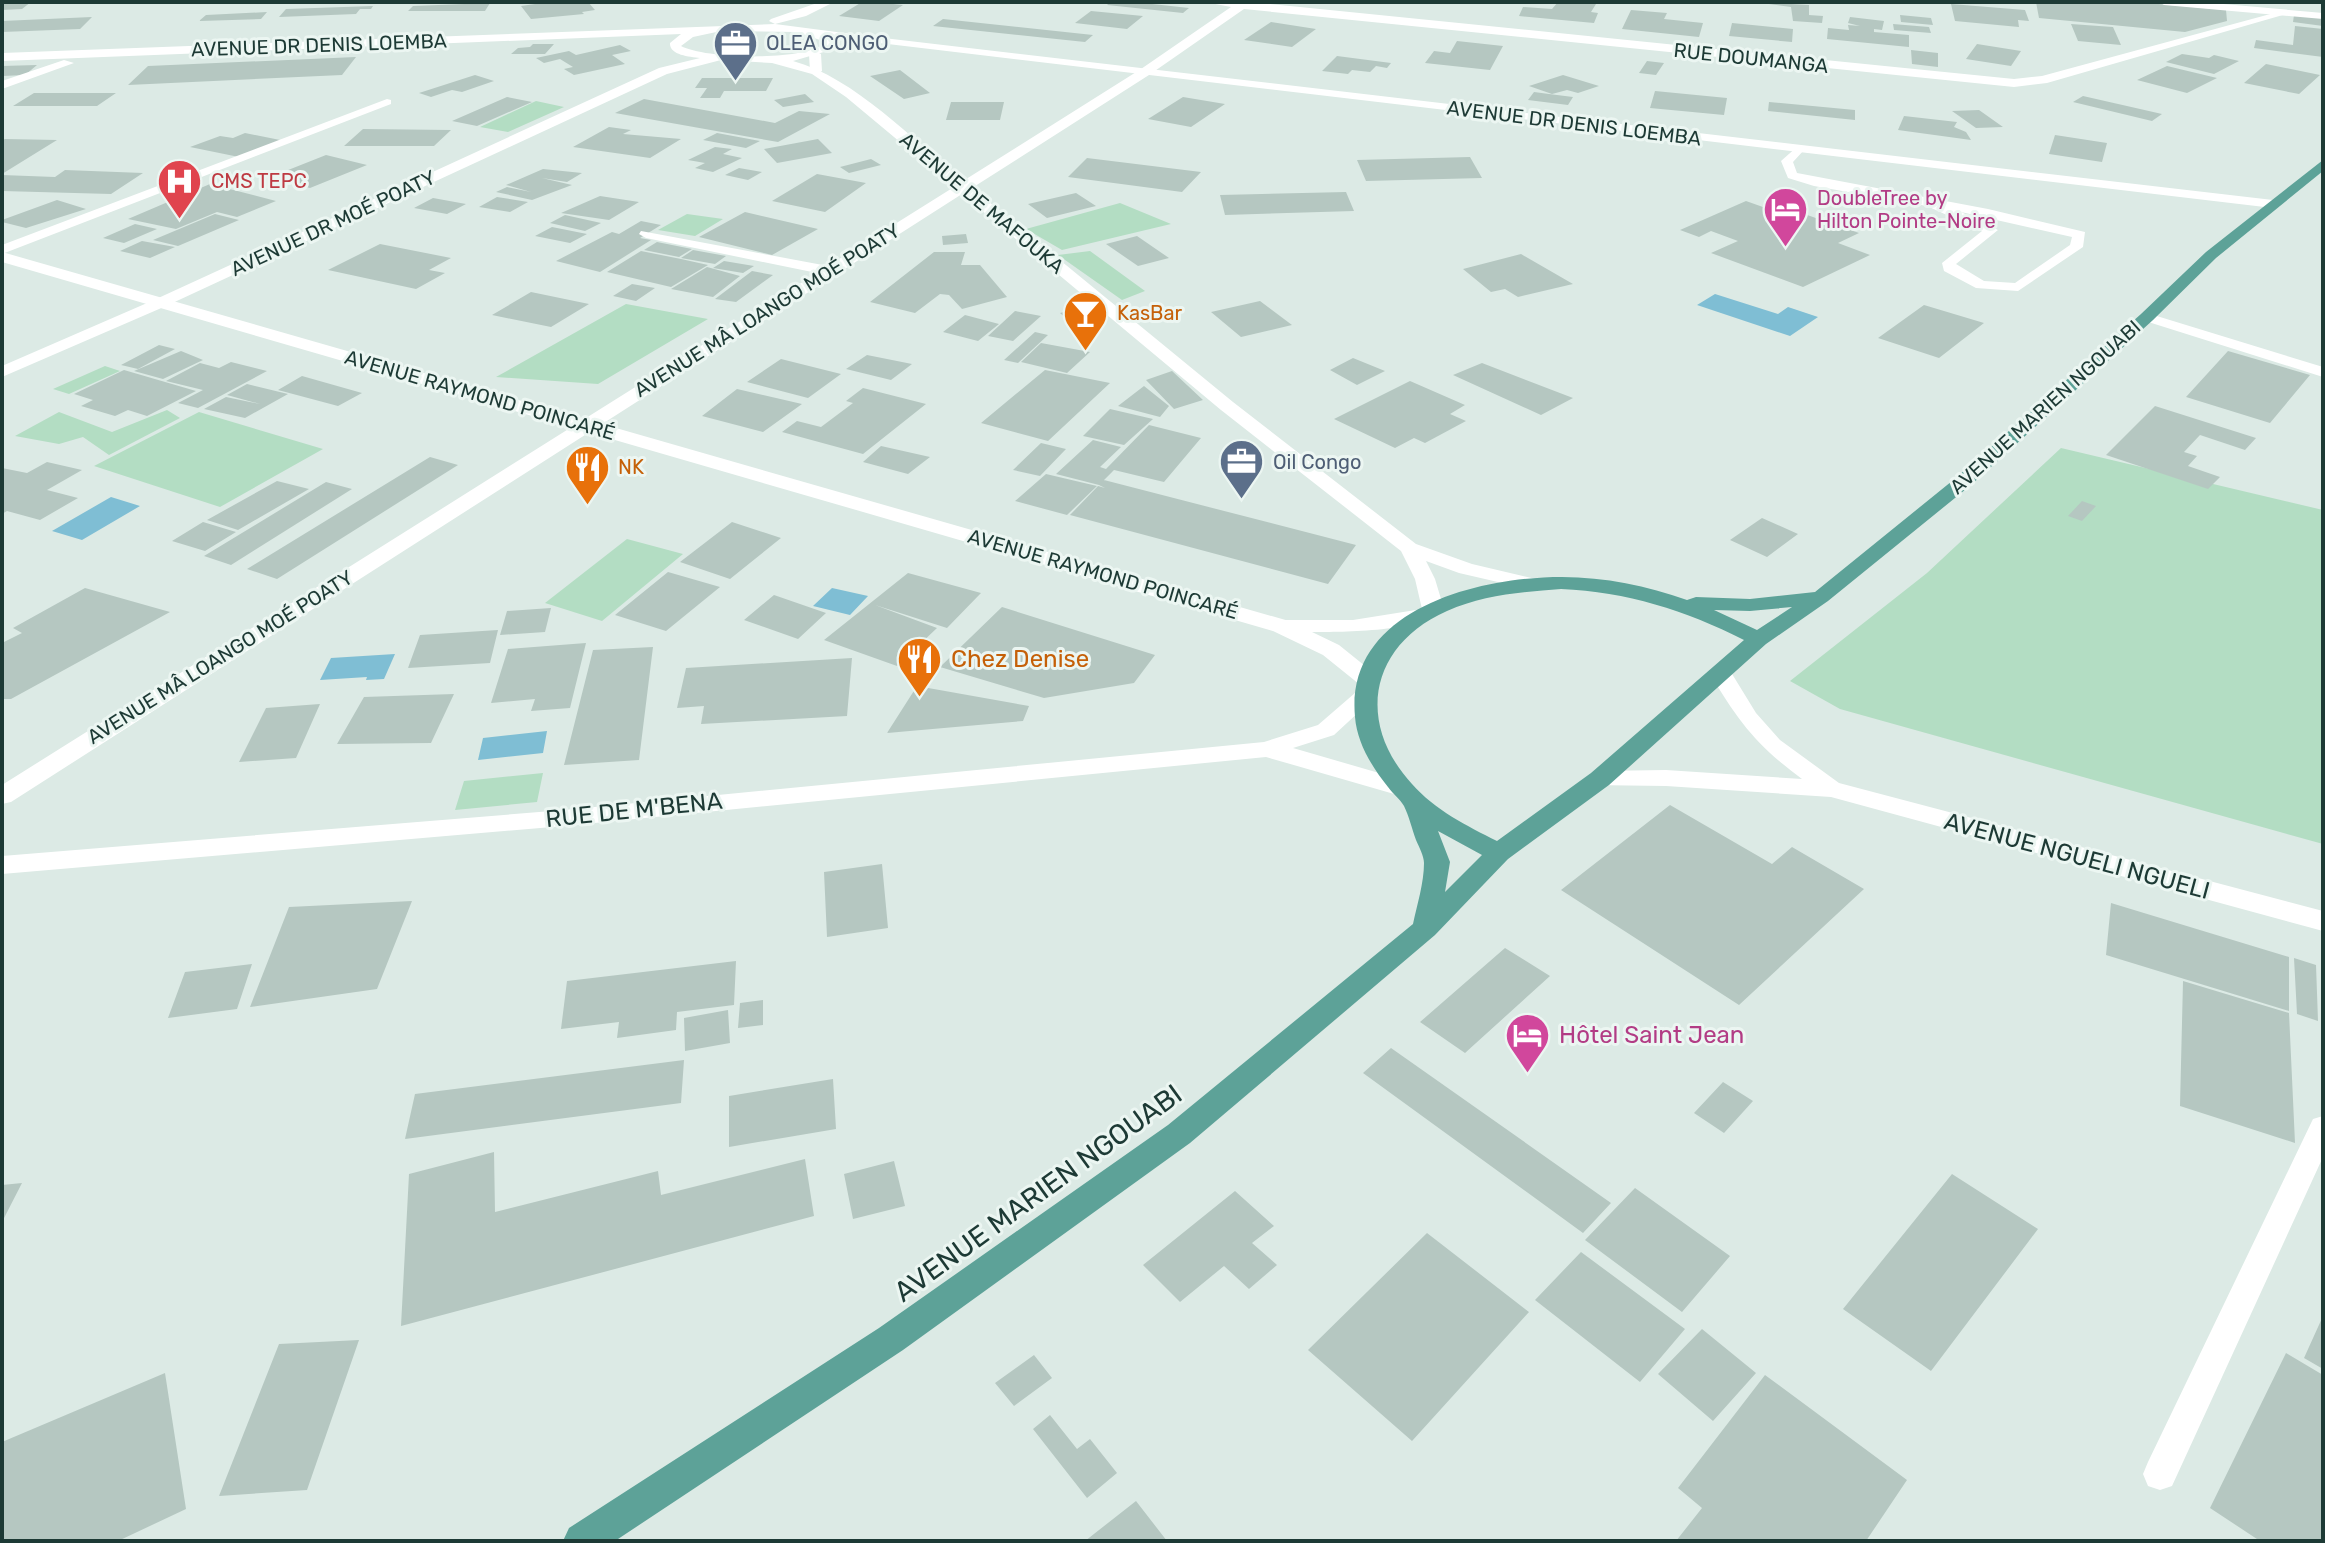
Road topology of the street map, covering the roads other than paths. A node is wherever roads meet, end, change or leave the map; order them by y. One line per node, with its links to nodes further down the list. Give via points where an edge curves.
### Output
1 (829, 2): 6 (street)
2 (1210, 2): 4 (street, RUE DOUMANGA)
3 (2164, 2): 5 (street)
4 (1244, 4): 5 (street, RUE DOUMANGA, via 2014,83 2043,80); 18 (street, AVENUE MÂ LOANGO MOÉ POATY)
5 (2285, 13): 7 (street)
6 (802, 14): 8 (street); 11 (street)
7 (2323, 16)
8 (750, 28): 9 (street, AVENUE DR DENIS LOEMBA); 11 (street)
9 (703, 30): 10 (street, AVENUE DR DENIS LOEMBA); 12 (street, via 678,40)
10 (636, 32): 12 (street, AVENUE DR DENIS LOEMBA); 13 (street, AVENUE DR DENIS LOEMBA)
11 (824, 38): 16 (street); 18 (street, AVENUE DR DENIS LOEMBA)
12 (676, 48): 15 (street, AVENUE DR DENIS LOEMBA); 17 (street, AVENUE DR MOÉ POATY)
13 (95, 54): 14 (street, AVENUE DR DENIS LOEMBA); 19 (street)
14 (2, 57)
15 (720, 57): 16 (street, AVENUE DE MAFOUKA); 17 (street, AVENUE DR MOÉ POATY)
16 (816, 62): 23 (street, AVENUE DE MAFOUKA)
17 (663, 71): 30 (street, AVENUE DR MOÉ POATY)
18 (1145, 72): 21 (street, AVENUE DR DENIS LOEMBA); 23 (street, AVENUE MÂ LOANGO MOÉ POATY)
19 (2, 85)
20 (387, 102): 27 (lane)
21 (1798, 150): 24 (street, AVENUE DR DENIS LOEMBA); 25 (lane, via 1787,161 1792,175)
22 (2323, 164): 24 (main road, AVENUE MARIEN NGOUABI)
23 (963, 186): 29 (street, AVENUE MÂ LOANGO MOÉ POATY); 35 (street, AVENUE DE MAFOUKA, via 1227,406)
24 (2273, 204): 31 (main road, AVENUE MARIEN NGOUABI)
25 (1933, 205): 25 (lane, via 1988,213 2080,235 2076,247 2018,287 1981,285 1949,268 1949,263 1991,230)
26 (646, 234): 29 (street)
27 (2, 250)
28 (2, 257): 30 (street, AVENUE RAYMOND POINCARÉ)
29 (829, 271): 34 (street, AVENUE MÂ LOANGO MOÉ POATY)
30 (160, 303): 32 (street, AVENUE DR MOÉ POATY); 34 (street, AVENUE RAYMOND POINCARÉ)
31 (2147, 317): 33 (lane); 37 (main road, AVENUE MARIEN NGOUABI, via 1964,481)
32 (2, 372)
33 (2323, 372)
34 (586, 425): 40 (street, AVENUE RAYMOND POINCARÉ); 48 (street, AVENUE MÂ LOANGO MOÉ POATY)
35 (1409, 548): 36 (street, via 1466,569); 39 (street, via 1425,579)
36 (1533, 584): 38 (main road, via 1581,584); 39 (main road, via 1479,593)
37 (1821, 597): 38 (main road, via 1750,605); 41 (main road, AVENUE MARIEN NGOUABI)
38 (1678, 603): 41 (main road)
39 (1427, 612): 40 (street, via 1353,626); 43 (main road, via 1387,643)
40 (1281, 626): 43 (street, via 1331,650)
41 (1758, 639): 42 (main road, AVENUE MARIEN NGOUABI)
42 (1721, 674): 45 (main road, AVENUE MARIEN NGOUABI); 46 (street, via 1772,745)
43 (1365, 688): 44 (street, RUE DE M'BENA, via 1326,730); 47 (main road, via 1366,727 1379,758)
44 (1266, 749): 47 (street, RUE DE M'BENA, via 1340,768); 50 (street, RUE DE M'BENA, via 564,818)
45 (1600, 779): 46 (street); 49 (main road, AVENUE MARIEN NGOUABI)
46 (1831, 789): 51 (street, AVENUE NGUELI NGUELI)
47 (1408, 794): 49 (main road, via 1452,829); 52 (main road, via 1437,862)
48 (2, 796)
49 (1499, 853): 52 (main road, AVENUE MARIEN NGOUABI)
50 (2, 865)
51 (2323, 921)
52 (1426, 928): 55 (main road, AVENUE MARIEN NGOUABI, via 1179,1134 891,1339)
53 (2323, 1127): 54 (lane)
54 (2160, 1474)
55 (582, 1541)

